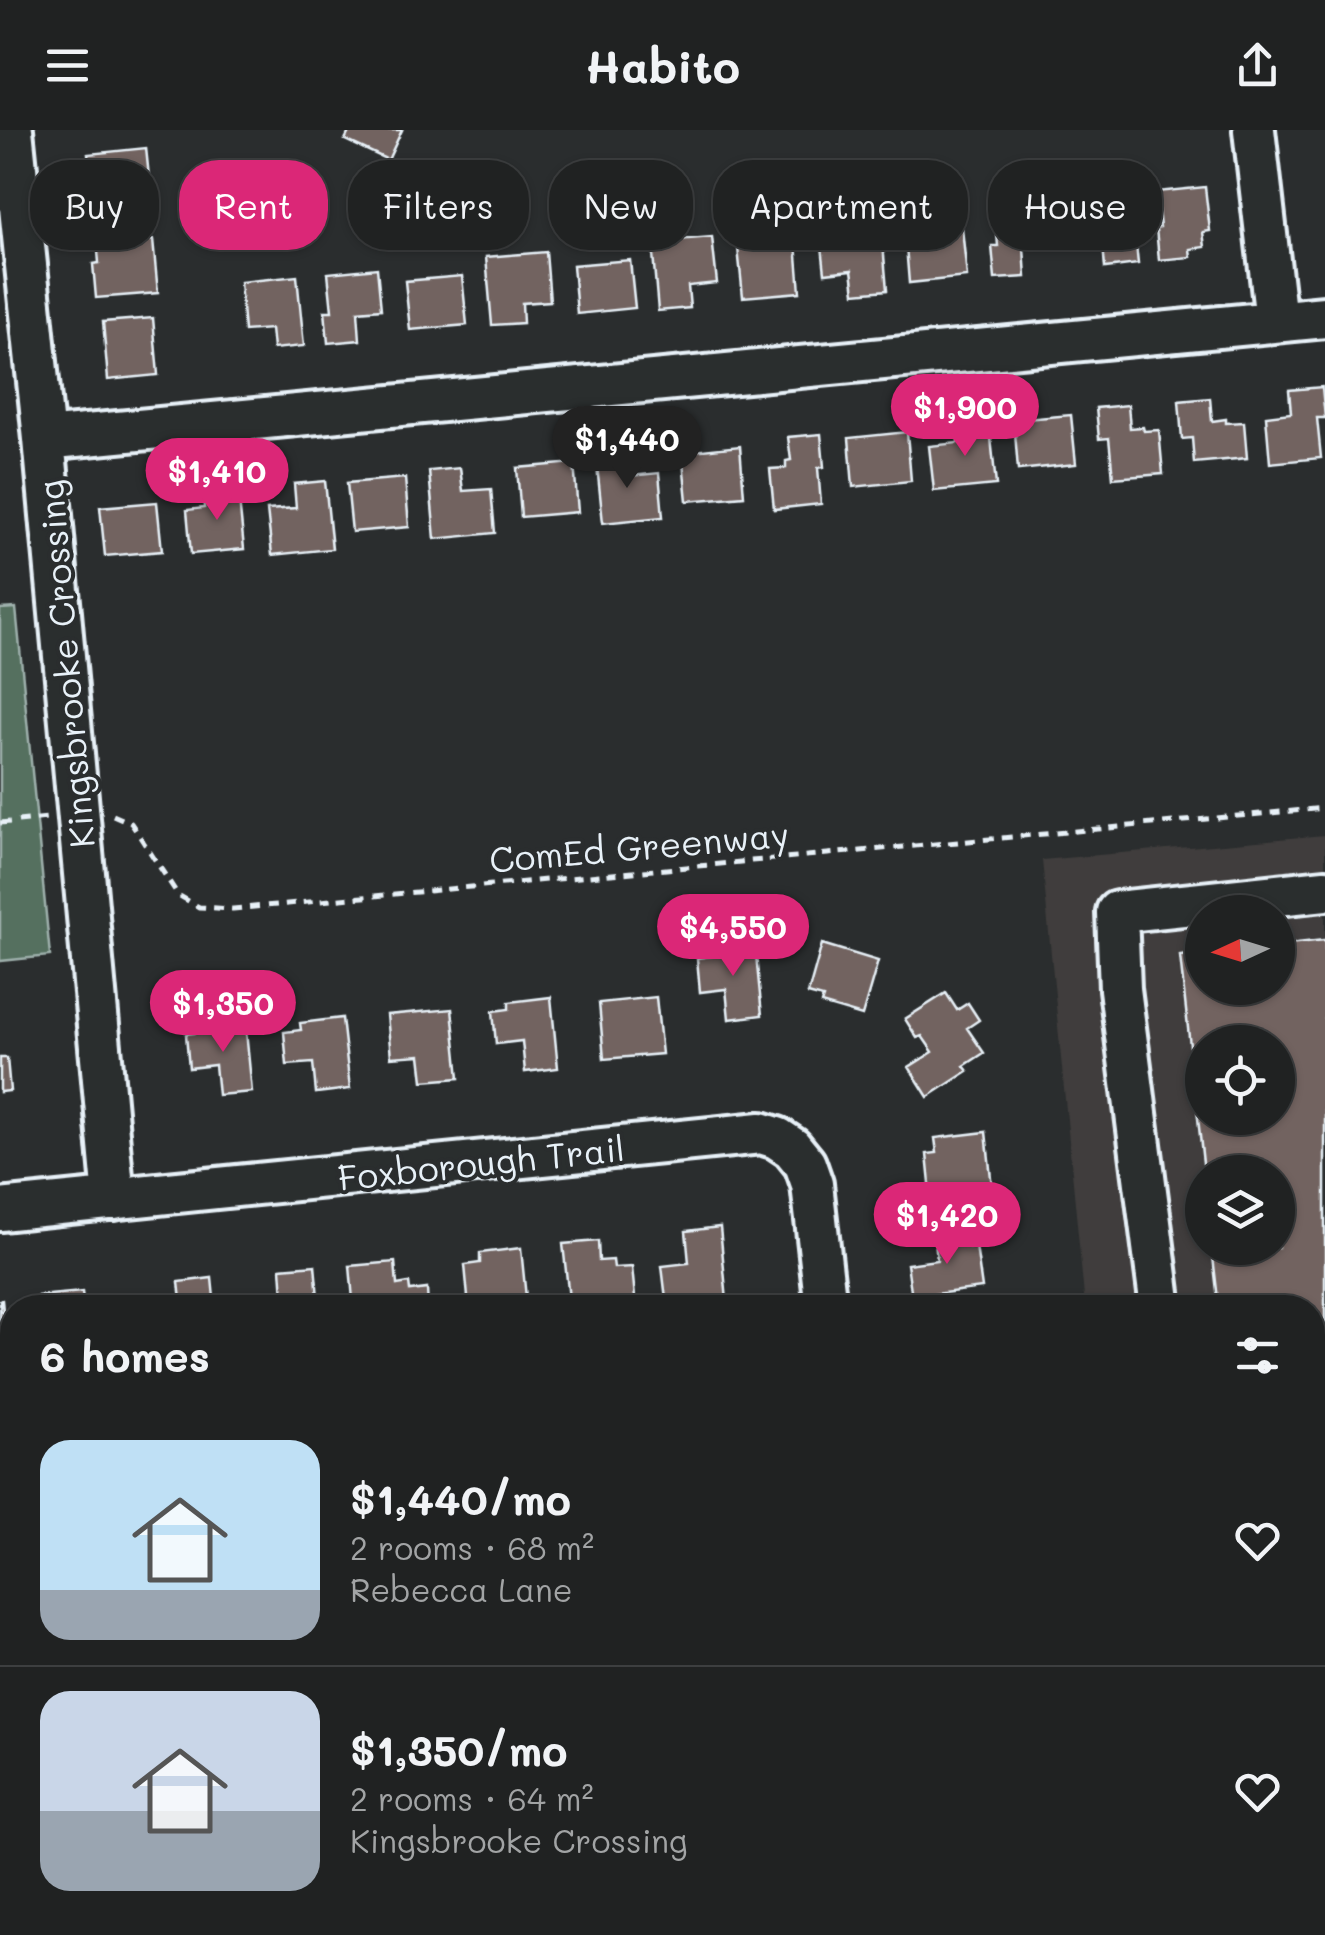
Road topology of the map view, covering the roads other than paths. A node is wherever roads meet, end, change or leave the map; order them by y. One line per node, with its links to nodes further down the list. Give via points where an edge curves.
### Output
1 (12, 130): 5 (street, Kingsbrooke Crossing)
2 (1254, 130): 4 (street)
3 (1325, 316): 4 (street)
4 (1276, 321): 5 (street)
5 (44, 439): 7 (street, Kingsbrooke Crossing)
6 (1325, 890): 10 (street, via 1117,912 1120,988)
7 (114, 1199): 8 (street, Foxborough Trail); 9 (street, Foxborough Trail, via 761,1133 792,1148 805,1164)
8 (0, 1210)
9 (825, 1295)
10 (1159, 1295)

